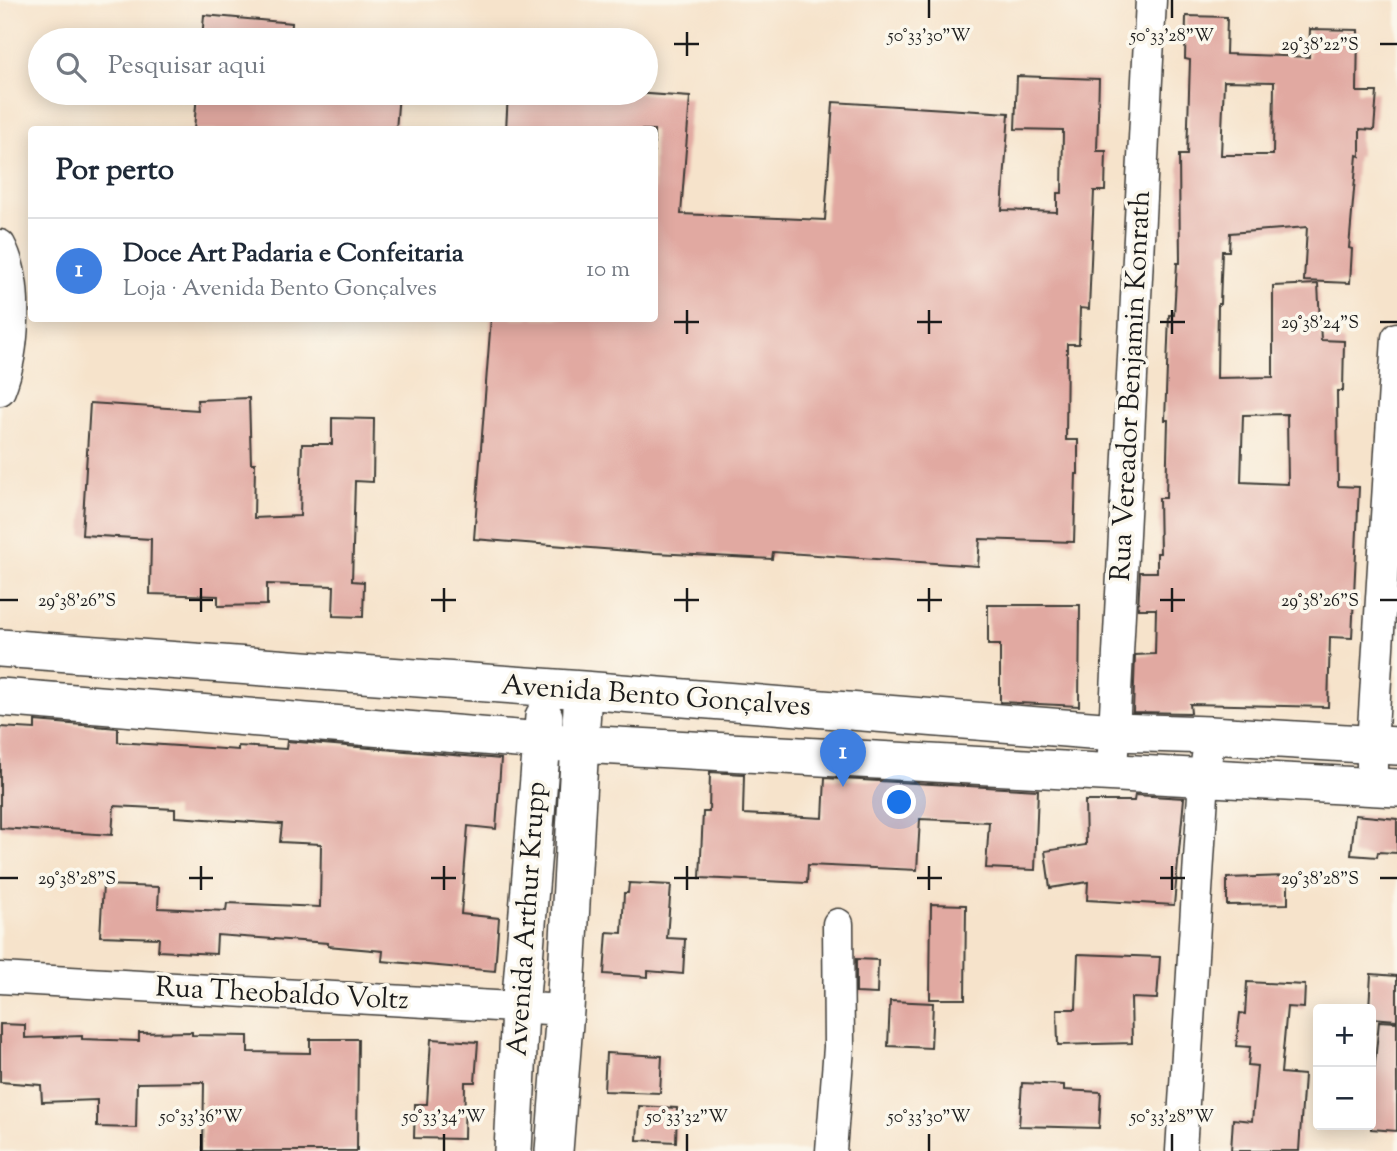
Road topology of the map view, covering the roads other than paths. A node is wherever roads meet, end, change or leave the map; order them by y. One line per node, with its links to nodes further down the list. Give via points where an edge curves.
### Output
1 (1151, 0): 12 (street, Rua Vereador Benjamin Konrath)
2 (0, 245): 4 (street, via 14,300 7,372)
3 (1397, 338): 16 (street)
4 (0, 390)
5 (0, 648): 6 (main road, Avenida Bento Gonçalves)
6 (108, 656): 7 (main road, Avenida Bento Gonçalves); 10 (main road)
7 (546, 688): 8 (main road, Avenida Bento Gonçalves); 14 (main road, Avenida Arthur Krupp)
8 (583, 690): 11 (main road, Avenida Bento Gonçalves); 15 (main road, Avenida Arthur Krupp)
9 (0, 697): 10 (main road, Avenida Bento Gonçalves)
10 (107, 706): 14 (main road, Avenida Bento Gonçalves)
11 (889, 715): 12 (main road, Avenida Bento Gonçalves); 17 (main road)
12 (1115, 732): 13 (main road, Avenida Bento Gonçalves); 18 (street, Rua Vereador Benjamin Konrath)
13 (1210, 734): 16 (main road, Avenida Bento Gonçalves); 19 (street)
14 (543, 741): 15 (main road, Avenida Bento Gonçalves); 23 (main road, Avenida Arthur Krupp)
15 (579, 744): 17 (main road, Avenida Bento Gonçalves); 24 (main road, Avenida Arthur Krupp)
16 (1384, 745): 20 (street)
17 (890, 761): 18 (main road, Avenida Bento Gonçalves)
18 (1112, 772): 19 (main road, Avenida Bento Gonçalves)
19 (1204, 778): 20 (main road, Avenida Bento Gonçalves); 28 (street)
20 (1384, 787)
21 (838, 924): 27 (street, via 839,1047)
22 (0, 978): 23 (street, Rua Theobaldo Voltz)
23 (520, 1009): 24 (street, Rua Theobaldo Voltz); 25 (main road, Avenida Arthur Krupp)
24 (565, 1010): 26 (main road, Avenida Arthur Krupp)
25 (513, 1151)
26 (554, 1151)
27 (831, 1151)
28 (1181, 1151)

